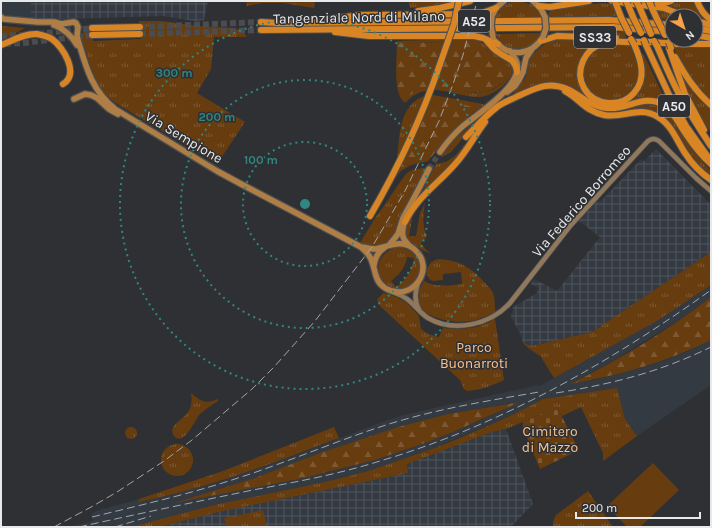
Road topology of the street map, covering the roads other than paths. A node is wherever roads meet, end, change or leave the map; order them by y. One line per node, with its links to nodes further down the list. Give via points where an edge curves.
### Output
1 (459, 1): 57 (highway, bridge, via 454,24 425,104)
2 (470, 1): 14 (highway, via 426,10)
3 (504, 1): 12 (main road)
4 (588, 1): 8 (highway, via 550,7)
5 (648, 1): 28 (highway, bridge)
6 (671, 1): 11 (highway, via 658,5)
7 (697, 1): 16 (highway, via 701,10)
8 (535, 2): 31 (main road, bridge, via 545,17 546,28)
9 (614, 2): 11 (highway); 32 (highway, bridge, via 631,38 641,63 642,76 633,94 618,103 601,102 591,96 584,88 580,72 583,61 592,49 611,42)
10 (627, 3): 32 (highway, A50, bridge, via 641,34)
11 (639, 4): 13 (highway); 32 (highway, A50, bridge, via 651,34)
12 (496, 8): 14 (highway, via 480,14); 33 (main road, bridge, via 492,16 491,29)
13 (664, 8)
14 (368, 15): 20 (highway, via 295,19)
15 (1, 17): 18 (main road, via 64,24)
16 (711, 20)
17 (1, 22): 27 (main road, via 54,25)
18 (69, 22): 25 (main road, Via Sempione, via 76,23); 27 (main road, via 65,27)
19 (261, 22): 20 (highway, Tangenziale Nord di Milano / A52)
20 (277, 23): 21 (highway, Tangenziale Nord di Milano / A52, via 602,20)
21 (664, 24)
22 (92, 28): 29 (highway, via 140,30)
23 (296, 29): 24 (highway, Tangenziale Nord di Milano / A52); 26 (highway, Tangenziale Nord di Milano / A52, via 613,27); 30 (highway, via 369,36)
24 (261, 30)
25 (77, 31): 27 (main road, via 75,34); 40 (main road, Via Sempione)
26 (664, 31)
27 (68, 33): 40 (main road, Via Sempione)
28 (664, 35)
29 (92, 36)
30 (483, 38): 33 (highway); 41 (highway, via 511,60)
31 (542, 39): 32 (highway, SS33, via 557,36 607,37); 36 (main road, SS33)
32 (650, 43): 34 (highway, SS33); 50 (highway, A50, via 684,104); 52 (highway, A50, via 672,102)
33 (498, 44): 39 (main road)
34 (711, 44)
35 (1, 45): 42 (highway, via 32,34 51,39 62,50 69,63 69,76)
36 (532, 48): 39 (main road, SS33, via 521,52); 44 (main road, via 519,80 512,89)
37 (669, 48): 50 (highway, via 685,94)
38 (670, 48): 47 (highway, via 689,81)
39 (510, 51): 41 (main road, via 518,66)
40 (83, 56): 48 (main road, Via Sempione, via 102,97)
41 (517, 72): 44 (main road)
42 (63, 84)
43 (528, 92): 45 (highway); 52 (highway, via 538,87 559,86 593,104 609,109 645,100 654,101 672,113 699,153); 54 (highway, via 544,88 560,89 591,111 607,116 644,112 656,115 668,126 695,166)
44 (501, 95): 51 (main road, via 453,136)
45 (517, 97): 49 (highway, via 498,106); 58 (highway, via 502,106 486,122 461,158 424,194)
46 (74, 99): 48 (main road, via 85,94 91,95 113,112)
47 (711, 105)
48 (133, 120): 61 (main road, Via Sempione, via 241,184)
49 (466, 137)
50 (711, 145)
51 (440, 152)
52 (711, 163)
53 (429, 169): 56 (main road)
54 (711, 180)
55 (711, 191): 65 (main road, Via Federico Borromeo, via 659,141 650,140 570,226 504,309 487,320 463,325 446,324)
56 (411, 204): 58 (main road); 59 (main road, via 398,234)
57 (370, 216)
58 (405, 222): 60 (main road, via 403,237)
59 (387, 246): 60 (main road, via 399,243); 61 (main road, Via Sempione, via 374,249); 62 (main road, via 377,256)
60 (410, 246): 63 (main road, via 418,253 422,262 423,272)
61 (361, 247): 62 (main road, Via Sempione, via 369,255)
62 (374, 267): 64 (main road, via 377,280)
63 (418, 283): 64 (main road, via 408,291); 65 (main road, via 415,297)
64 (391, 291): 65 (main road, Via Federico Borromeo, via 405,298)
65 (421, 313)

